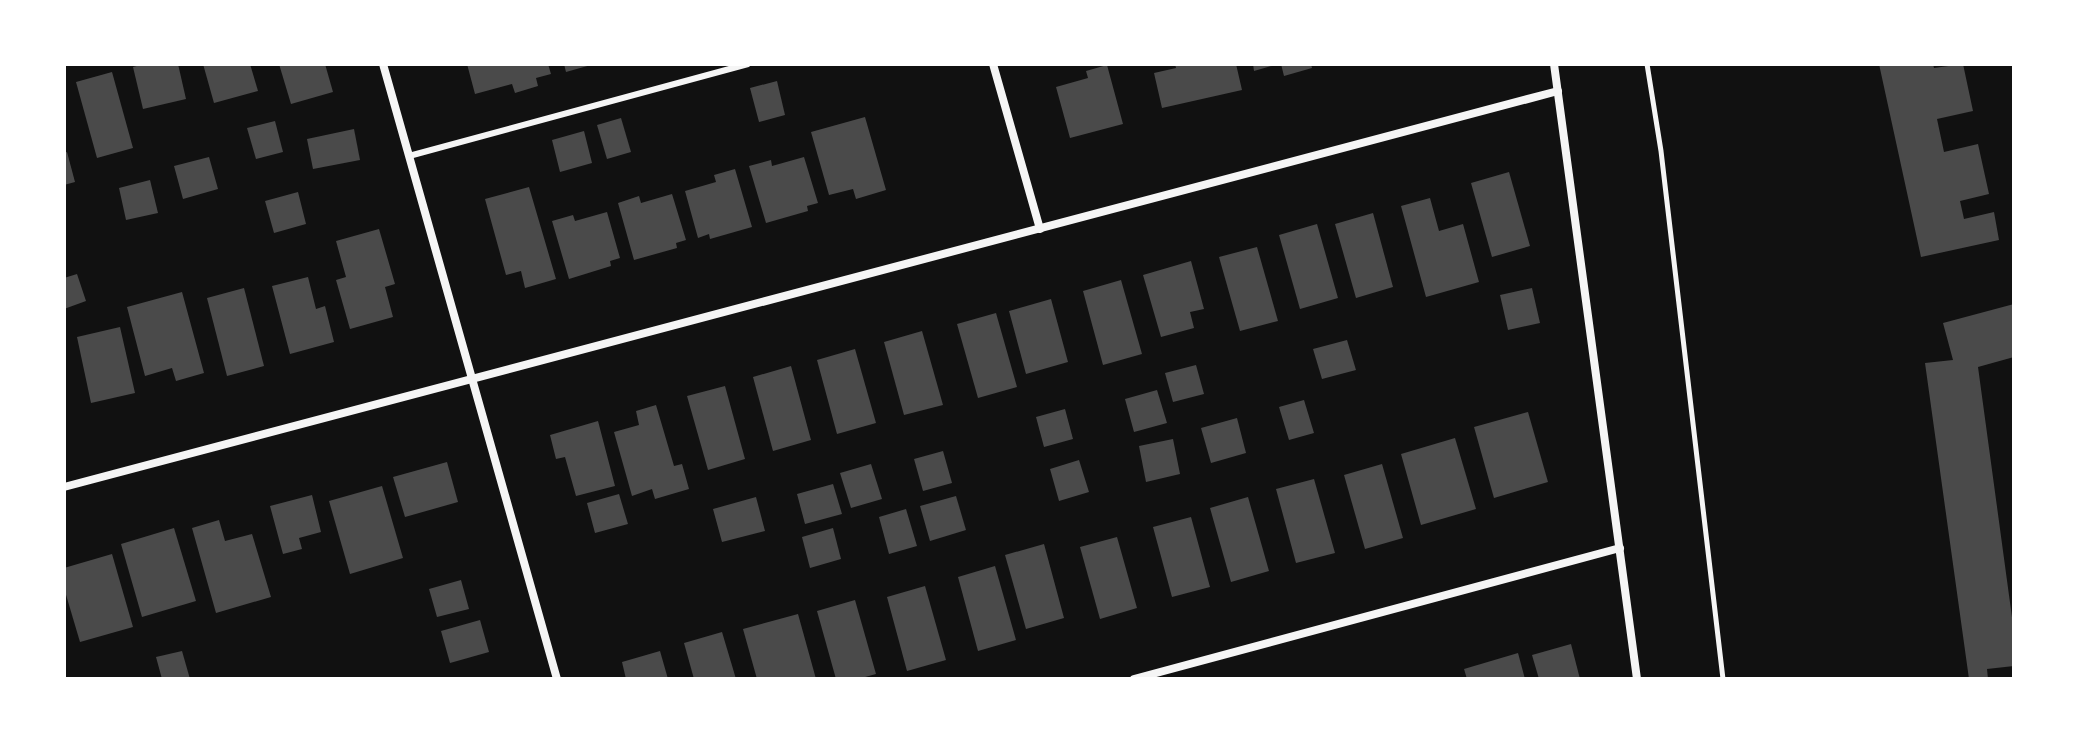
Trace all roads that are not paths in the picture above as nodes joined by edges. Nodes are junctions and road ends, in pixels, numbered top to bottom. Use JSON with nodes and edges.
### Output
{"nodes":[{"id":1,"x":383,"y":64,"type":"edge"},
{"id":2,"x":748,"y":64,"type":"edge"},
{"id":3,"x":993,"y":64,"type":"edge"},
{"id":4,"x":1554,"y":64,"type":"edge"},
{"id":5,"x":1558,"y":91,"type":"junction"},
{"id":6,"x":409,"y":156,"type":"junction"},
{"id":7,"x":1040,"y":229,"type":"junction"},
{"id":8,"x":472,"y":380,"type":"junction"},
{"id":9,"x":64,"y":487,"type":"edge"},
{"id":10,"x":1620,"y":548,"type":"junction"},
{"id":11,"x":557,"y":679,"type":"edge"},
{"id":12,"x":1134,"y":679,"type":"edge"},
{"id":13,"x":1637,"y":679,"type":"edge"}],
"edges":[{"from":1,"to":6,"type":"street"},
{"from":2,"to":6,"type":"lane"},
{"from":3,"to":7,"type":"street"},
{"from":4,"to":5,"type":"street"},
{"from":5,"to":7,"type":"street"},
{"from":5,"to":10,"type":"street"},
{"from":6,"to":8,"type":"street"},
{"from":7,"to":8,"type":"street"},
{"from":8,"to":9,"type":"street"},
{"from":8,"to":11,"type":"street"},
{"from":10,"to":12,"type":"street"},
{"from":10,"to":13,"type":"street"}]}
